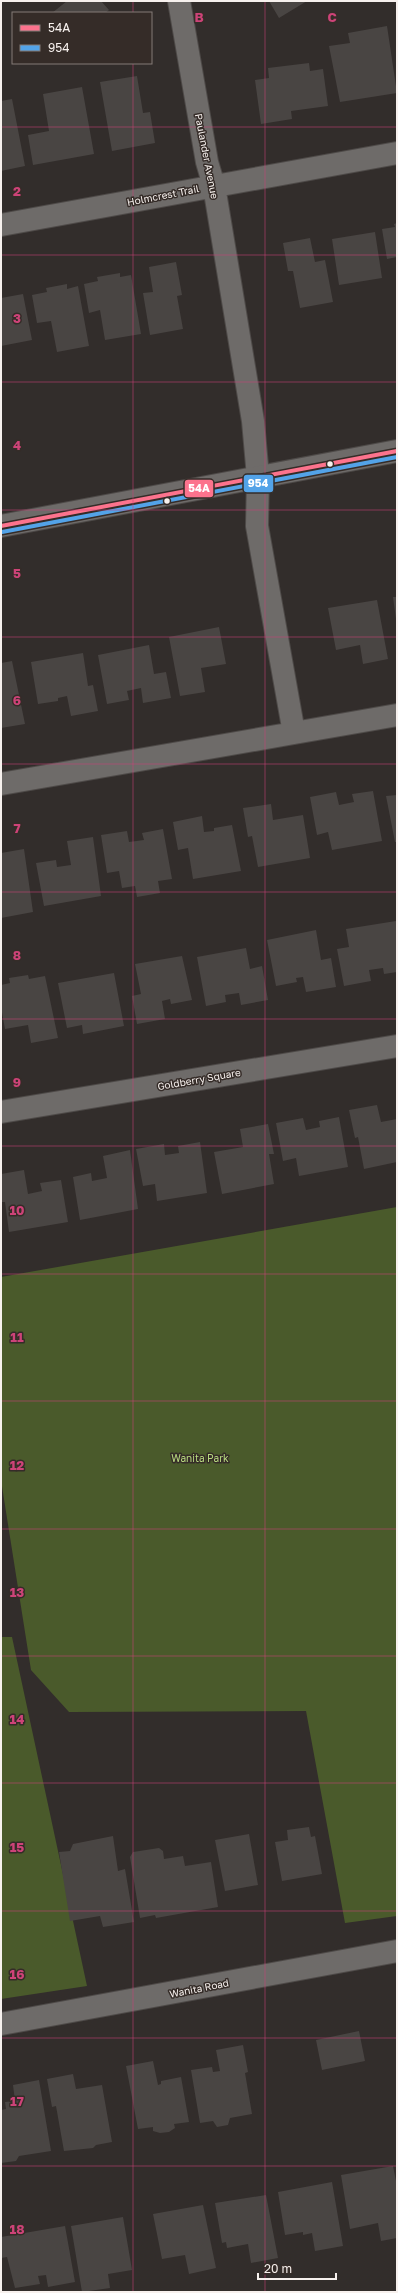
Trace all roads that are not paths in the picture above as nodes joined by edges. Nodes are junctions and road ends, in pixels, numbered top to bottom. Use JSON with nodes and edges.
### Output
{"nodes":[{"id":1,"x":179,"y":1,"type":"edge"},
{"id":2,"x":397,"y":153,"type":"edge"},
{"id":3,"x":214,"y":186,"type":"junction"},
{"id":4,"x":1,"y":225,"type":"edge"},
{"id":5,"x":397,"y":451,"type":"edge"},
{"id":6,"x":258,"y":477,"type":"junction"},
{"id":7,"x":1,"y":526,"type":"edge"},
{"id":8,"x":397,"y":715,"type":"edge"},
{"id":9,"x":294,"y":733,"type":"junction"},
{"id":10,"x":1,"y":784,"type":"edge"},
{"id":11,"x":397,"y":1046,"type":"edge"},
{"id":12,"x":1,"y":1112,"type":"edge"},
{"id":13,"x":397,"y":1951,"type":"edge"},
{"id":14,"x":1,"y":2024,"type":"edge"}],
"edges":[{"from":1,"to":3,"type":"street","name":"Paulander Avenue"},
{"from":2,"to":3,"type":"street","name":"Holmcrest Trail"},
{"from":3,"to":4,"type":"street","name":"Holmcrest Trail"},
{"from":3,"to":6,"type":"street","name":"Paulander Avenue"},
{"from":5,"to":6,"type":"street"},
{"from":6,"to":7,"type":"street"},
{"from":6,"to":9,"type":"street"},
{"from":8,"to":9,"type":"street"},
{"from":9,"to":10,"type":"street"},
{"from":11,"to":12,"type":"street","name":"Goldberry Square"},
{"from":13,"to":14,"type":"street","name":"Wanita Road"}]}
